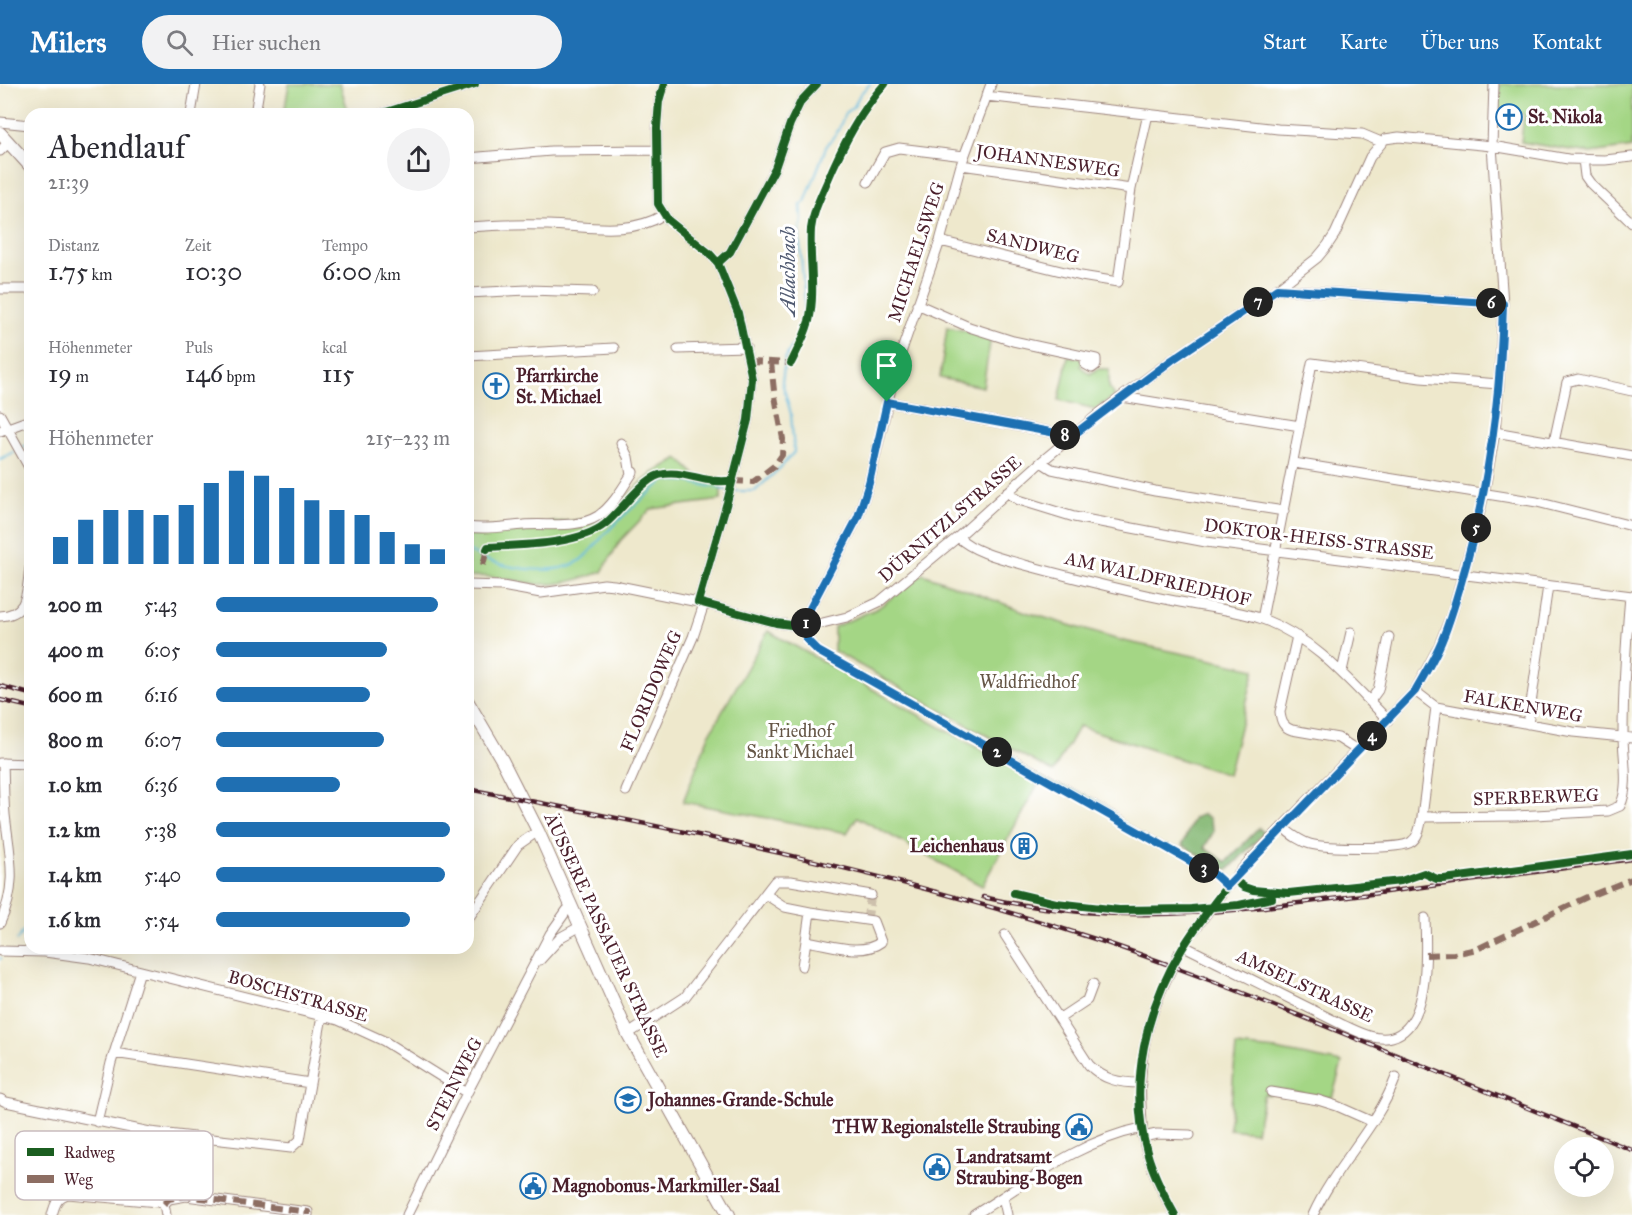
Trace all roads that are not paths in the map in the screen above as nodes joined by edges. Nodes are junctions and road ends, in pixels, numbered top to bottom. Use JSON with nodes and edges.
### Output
{"nodes":[{"id":1,"x":196,"y":84,"type":"edge"},
{"id":2,"x":260,"y":84,"type":"edge"},
{"id":3,"x":475,"y":84,"type":"edge"},
{"id":4,"x":664,"y":84,"type":"edge"},
{"id":5,"x":816,"y":84,"type":"edge"},
{"id":6,"x":991,"y":84,"type":"edge"},
{"id":7,"x":1494,"y":84,"type":"edge"},
{"id":8,"x":986,"y":96,"type":"junction"},
{"id":9,"x":191,"y":108,"type":"edge"},
{"id":10,"x":256,"y":108,"type":"edge"},
{"id":11,"x":401,"y":108,"type":"edge"},
{"id":12,"x":1148,"y":114,"type":"junction"},
{"id":13,"x":0,"y":122,"type":"edge"},
{"id":14,"x":24,"y":126,"type":"edge"},
{"id":15,"x":5,"y":138,"type":"edge"},
{"id":16,"x":1382,"y":142,"type":"junction"},
{"id":17,"x":1492,"y":146,"type":"junction"},
{"id":18,"x":657,"y":150,"type":"junction"},
{"id":19,"x":0,"y":152,"type":"edge"},
{"id":20,"x":24,"y":156,"type":"edge"},
{"id":21,"x":474,"y":157,"type":"edge"},
{"id":22,"x":1632,"y":157,"type":"edge"},
{"id":23,"x":1583,"y":159,"type":"junction"},
{"id":24,"x":962,"y":160,"type":"junction"},
{"id":25,"x":868,"y":182,"type":"dead end"},
{"id":26,"x":1131,"y":189,"type":"junction"},
{"id":27,"x":663,"y":215,"type":"junction"},
{"id":28,"x":1632,"y":223,"type":"edge"},
{"id":29,"x":474,"y":227,"type":"edge"},
{"id":30,"x":940,"y":241,"type":"junction"},
{"id":31,"x":718,"y":263,"type":"junction"},
{"id":32,"x":0,"y":288,"type":"edge"},
{"id":33,"x":24,"y":289,"type":"edge"},
{"id":34,"x":1277,"y":289,"type":"junction"},
{"id":35,"x":593,"y":292,"type":"dead end"},
{"id":36,"x":474,"y":293,"type":"edge"},
{"id":37,"x":917,"y":304,"type":"junction"},
{"id":38,"x":1503,"y":304,"type":"junction"},
{"id":39,"x":614,"y":348,"type":"dead end"},
{"id":40,"x":746,"y":348,"type":"junction"},
{"id":41,"x":678,"y":349,"type":"dead end"},
{"id":42,"x":474,"y":356,"type":"edge"},
{"id":43,"x":1086,"y":357,"type":"dead end"},
{"id":44,"x":1499,"y":384,"type":"junction"},
{"id":45,"x":1632,"y":391,"type":"edge"},
{"id":46,"x":1122,"y":397,"type":"junction"},
{"id":47,"x":887,"y":402,"type":"junction"},
{"id":48,"x":0,"y":415,"type":"edge"},
{"id":49,"x":24,"y":422,"type":"edge"},
{"id":50,"x":1300,"y":426,"type":"junction"},
{"id":51,"x":3,"y":429,"type":"edge"},
{"id":52,"x":1495,"y":432,"type":"junction"},
{"id":53,"x":1072,"y":436,"type":"junction"},
{"id":54,"x":1554,"y":442,"type":"junction"},
{"id":55,"x":621,"y":443,"type":"dead end"},
{"id":56,"x":1632,"y":456,"type":"edge"},
{"id":57,"x":24,"y":457,"type":"edge"},
{"id":58,"x":1041,"y":462,"type":"junction"},
{"id":59,"x":1294,"y":463,"type":"junction"},
{"id":60,"x":1007,"y":492,"type":"junction"},
{"id":61,"x":1484,"y":494,"type":"junction"},
{"id":62,"x":1284,"y":511,"type":"junction"},
{"id":63,"x":1632,"y":526,"type":"edge"},
{"id":64,"x":474,"y":527,"type":"edge"},
{"id":65,"x":958,"y":537,"type":"junction"},
{"id":66,"x":1275,"y":552,"type":"junction"},
{"id":67,"x":1464,"y":574,"type":"junction"},
{"id":68,"x":474,"y":585,"type":"edge"},
{"id":69,"x":1548,"y":586,"type":"junction"},
{"id":70,"x":1631,"y":596,"type":"edge"},
{"id":71,"x":701,"y":603,"type":"junction"},
{"id":72,"x":24,"y":604,"type":"edge"},
{"id":73,"x":5,"y":615,"type":"edge"},
{"id":74,"x":1262,"y":619,"type":"junction"},
{"id":75,"x":806,"y":627,"type":"junction"},
{"id":76,"x":1351,"y":632,"type":"dead end"},
{"id":77,"x":1298,"y":636,"type":"junction"},
{"id":78,"x":1389,"y":637,"type":"dead end"},
{"id":79,"x":1342,"y":671,"type":"junction"},
{"id":80,"x":1415,"y":691,"type":"junction"},
{"id":81,"x":1370,"y":701,"type":"junction"},
{"id":82,"x":1436,"y":707,"type":"junction"},
{"id":83,"x":474,"y":712,"type":"edge"},
{"id":84,"x":1388,"y":720,"type":"junction"},
{"id":85,"x":1528,"y":724,"type":"junction"},
{"id":86,"x":1627,"y":737,"type":"edge"},
{"id":87,"x":1357,"y":750,"type":"junction"},
{"id":88,"x":2,"y":763,"type":"edge"},
{"id":89,"x":24,"y":764,"type":"edge"},
{"id":90,"x":626,"y":791,"type":"dead end"},
{"id":91,"x":1422,"y":817,"type":"junction"},
{"id":92,"x":1282,"y":827,"type":"junction"},
{"id":93,"x":538,"y":831,"type":"junction"},
{"id":94,"x":1225,"y":889,"type":"junction"},
{"id":95,"x":765,"y":894,"type":"junction"},
{"id":96,"x":871,"y":895,"type":"dead end"},
{"id":97,"x":573,"y":908,"type":"junction"},
{"id":98,"x":474,"y":910,"type":"edge"},
{"id":99,"x":810,"y":912,"type":"junction"},
{"id":100,"x":1425,"y":918,"type":"dead end"},
{"id":101,"x":0,"y":923,"type":"edge"},
{"id":102,"x":581,"y":926,"type":"junction"},
{"id":103,"x":1005,"y":935,"type":"dead end"},
{"id":104,"x":806,"y":941,"type":"junction"},
{"id":105,"x":1182,"y":948,"type":"junction"},
{"id":106,"x":0,"y":951,"type":"edge"},
{"id":107,"x":24,"y":951,"type":"edge"},
{"id":108,"x":63,"y":954,"type":"edge"},
{"id":109,"x":802,"y":966,"type":"dead end"},
{"id":110,"x":532,"y":969,"type":"junction"},
{"id":111,"x":140,"y":971,"type":"junction"},
{"id":112,"x":1093,"y":984,"type":"dead end"},
{"id":113,"x":322,"y":1016,"type":"junction"},
{"id":114,"x":1060,"y":1018,"type":"junction"},
{"id":115,"x":628,"y":1034,"type":"junction"},
{"id":116,"x":114,"y":1053,"type":"junction"},
{"id":117,"x":1396,"y":1077,"type":"dead end"},
{"id":118,"x":310,"y":1083,"type":"junction"},
{"id":119,"x":1140,"y":1083,"type":"junction"},
{"id":120,"x":1271,"y":1092,"type":"dead end"},
{"id":121,"x":467,"y":1093,"type":"junction"},
{"id":122,"x":0,"y":1099,"type":"edge"},
{"id":123,"x":97,"y":1122,"type":"junction"},
{"id":124,"x":1373,"y":1122,"type":"junction"},
{"id":125,"x":145,"y":1131,"type":"edge"},
{"id":126,"x":1142,"y":1133,"type":"junction"},
{"id":127,"x":1190,"y":1135,"type":"dead end"},
{"id":128,"x":213,"y":1139,"type":"edge"},
{"id":129,"x":1003,"y":1197,"type":"junction"},
{"id":130,"x":58,"y":1200,"type":"edge"},
{"id":131,"x":146,"y":1200,"type":"edge"},
{"id":132,"x":168,"y":1200,"type":"edge"},
{"id":133,"x":211,"y":1200,"type":"edge"},
{"id":134,"x":164,"y":1204,"type":"junction"},
{"id":135,"x":291,"y":1213,"type":"edge"},
{"id":136,"x":52,"y":1215,"type":"edge"},
{"id":137,"x":166,"y":1215,"type":"edge"},
{"id":138,"x":308,"y":1215,"type":"edge"},
{"id":139,"x":407,"y":1215,"type":"edge"},
{"id":140,"x":729,"y":1215,"type":"edge"},
{"id":141,"x":974,"y":1215,"type":"edge"},
{"id":142,"x":1007,"y":1215,"type":"edge"},
{"id":143,"x":1174,"y":1215,"type":"edge"},
{"id":144,"x":1313,"y":1215,"type":"edge"}],
"edges":[{"from":1,"to":9,"type":"street"},
{"from":2,"to":10,"type":"street"},
{"from":3,"to":11,"type":"street"},
{"from":4,"to":18,"type":"street"},
{"from":5,"to":31,"type":"street"},
{"from":6,"to":8,"type":"street","name":"MICHAELSWEG"},
{"from":7,"to":17,"type":"street"},
{"from":8,"to":12,"type":"street"},
{"from":8,"to":24,"type":"street","name":"MICHAELSWEG"},
{"from":12,"to":16,"type":"street"},
{"from":12,"to":26,"type":"street"},
{"from":13,"to":14,"type":"street"},
{"from":15,"to":19,"type":"street"},
{"from":15,"to":20,"type":"main road"},
{"from":16,"to":17,"type":"street"},
{"from":16,"to":34,"type":"street","name":"DÜRNITZLSTRASSE"},
{"from":17,"to":23,"type":"street"},
{"from":17,"to":38,"type":"street"},
{"from":18,"to":21,"type":"street"},
{"from":18,"to":27,"type":"street"},
{"from":22,"to":23,"type":"street"},
{"from":23,"to":28,"type":"street"},
{"from":24,"to":25,"type":"street"},
{"from":24,"to":26,"type":"street","name":"JOHANNESWEG"},
{"from":24,"to":30,"type":"street","name":"MICHAELSWEG"},
{"from":26,"to":30,"type":"street","name":"SANDWEG"},
{"from":27,"to":29,"type":"street"},
{"from":27,"to":31,"type":"street"},
{"from":30,"to":37,"type":"street","name":"MICHAELSWEG"},
{"from":31,"to":40,"type":"street","name":"FLORIDOWEG"},
{"from":32,"to":33,"type":"street"},
{"from":34,"to":38,"type":"street"},
{"from":34,"to":46,"type":"street","name":"DÜRNITZLSTRASSE"},
{"from":35,"to":36,"type":"street"},
{"from":37,"to":43,"type":"street"},
{"from":37,"to":47,"type":"street","name":"MICHAELSWEG"},
{"from":38,"to":44,"type":"street"},
{"from":39,"to":42,"type":"street"},
{"from":40,"to":41,"type":"street"},
{"from":40,"to":71,"type":"street","name":"FLORIDOWEG"},
{"from":44,"to":50,"type":"street"},
{"from":44,"to":52,"type":"street"},
{"from":45,"to":54,"type":"street"},
{"from":46,"to":50,"type":"street"},
{"from":46,"to":53,"type":"street","name":"DÜRNITZLSTRASSE"},
{"from":47,"to":53,"type":"street"},
{"from":47,"to":75,"type":"street","name":"MICHAELSWEG"},
{"from":48,"to":51,"type":"street"},
{"from":49,"to":51,"type":"street"},
{"from":50,"to":59,"type":"street"},
{"from":51,"to":57,"type":"street"},
{"from":52,"to":54,"type":"street"},
{"from":52,"to":61,"type":"street"},
{"from":53,"to":58,"type":"street","name":"DÜRNITZLSTRASSE"},
{"from":54,"to":56,"type":"street"},
{"from":55,"to":64,"type":"street"},
{"from":58,"to":60,"type":"street","name":"DÜRNITZLSTRASSE"},
{"from":58,"to":62,"type":"street"},
{"from":59,"to":61,"type":"street"},
{"from":59,"to":62,"type":"street"},
{"from":60,"to":65,"type":"street","name":"DÜRNITZLSTRASSE"},
{"from":60,"to":66,"type":"street","name":"DOKTOR-HEISS-STRASSE"},
{"from":61,"to":63,"type":"street"},
{"from":61,"to":67,"type":"street"},
{"from":62,"to":66,"type":"street"},
{"from":65,"to":74,"type":"street","name":"AM WALDFRIEDHOF"},
{"from":65,"to":75,"type":"street","name":"DÜRNITZLSTRASSE"},
{"from":66,"to":67,"type":"street","name":"DOKTOR-HEISS-STRASSE"},
{"from":66,"to":74,"type":"street"},
{"from":67,"to":69,"type":"street","name":"DOKTOR-HEISS-STRASSE"},
{"from":67,"to":80,"type":"street"},
{"from":68,"to":71,"type":"street","name":"DÜRNITZLSTRASSE"},
{"from":69,"to":70,"type":"street","name":"DOKTOR-HEISS-STRASSE"},
{"from":69,"to":85,"type":"street"},
{"from":70,"to":86,"type":"street","name":"SPERBERWEG"},
{"from":71,"to":75,"type":"street","name":"DÜRNITZLSTRASSE"},
{"from":71,"to":90,"type":"street","name":"FLORIDOWEG"},
{"from":72,"to":73,"type":"street"},
{"from":74,"to":77,"type":"street","name":"AM WALDFRIEDHOF"},
{"from":75,"to":94,"type":"street"},
{"from":76,"to":79,"type":"street"},
{"from":77,"to":79,"type":"street","name":"AM WALDFRIEDHOF"},
{"from":77,"to":87,"type":"street"},
{"from":78,"to":81,"type":"street"},
{"from":79,"to":81,"type":"street","name":"AM WALDFRIEDHOF"},
{"from":80,"to":82,"type":"street","name":"FALKENWEG"},
{"from":80,"to":84,"type":"street"},
{"from":81,"to":84,"type":"street","name":"AM WALDFRIEDHOF"},
{"from":82,"to":85,"type":"street","name":"FALKENWEG"},
{"from":82,"to":91,"type":"street"},
{"from":83,"to":93,"type":"main road","name":"ÄUSSERE PASSAUER STRASSE"},
{"from":84,"to":87,"type":"street"},
{"from":85,"to":86,"type":"street","name":"FALKENWEG"},
{"from":86,"to":91,"type":"street","name":"SPERBERWEG"},
{"from":87,"to":92,"type":"street"},
{"from":88,"to":89,"type":"street"},
{"from":88,"to":101,"type":"street"},
{"from":91,"to":92,"type":"street"},
{"from":92,"to":94,"type":"street"},
{"from":93,"to":97,"type":"main road","name":"ÄUSSERE PASSAUER STRASSE"},
{"from":93,"to":98,"type":"street"},
{"from":94,"to":105,"type":"street","bridge":true},
{"from":95,"to":96,"type":"street"},
{"from":95,"to":99,"type":"street"},
{"from":95,"to":115,"type":"street"},
{"from":97,"to":102,"type":"main road","name":"ÄUSSERE PASSAUER STRASSE"},
{"from":97,"to":110,"type":"street","name":"STEINWEG"},
{"from":99,"to":104,"type":"street"},
{"from":99,"to":104,"type":"street"},
{"from":100,"to":105,"type":"street","name":"AMSELSTRASSE"},
{"from":102,"to":110,"type":"street","name":"STEINWEG"},
{"from":102,"to":115,"type":"main road","name":"ÄUSSERE PASSAUER STRASSE"},
{"from":103,"to":114,"type":"street"},
{"from":104,"to":109,"type":"street"},
{"from":105,"to":119,"type":"street","bridge":true},
{"from":106,"to":107,"type":"street","name":"BOSCHSTRASSE"},
{"from":108,"to":111,"type":"street","name":"BOSCHSTRASSE"},
{"from":110,"to":121,"type":"street","name":"STEINWEG"},
{"from":111,"to":113,"type":"street","name":"BOSCHSTRASSE"},
{"from":111,"to":116,"type":"street"},
{"from":112,"to":114,"type":"street"},
{"from":113,"to":118,"type":"street"},
{"from":113,"to":121,"type":"street","name":"BOSCHSTRASSE"},
{"from":114,"to":119,"type":"street"},
{"from":115,"to":140,"type":"main road","name":"ÄUSSERE PASSAUER STRASSE"},
{"from":116,"to":118,"type":"street"},
{"from":116,"to":123,"type":"street"},
{"from":117,"to":124,"type":"street"},
{"from":118,"to":128,"type":"street"},
{"from":119,"to":126,"type":"street"},
{"from":120,"to":124,"type":"street"},
{"from":121,"to":139,"type":"street","name":"STEINWEG"},
{"from":122,"to":123,"type":"street"},
{"from":123,"to":125,"type":"street"},
{"from":124,"to":144,"type":"street"},
{"from":126,"to":127,"type":"street"},
{"from":126,"to":129,"type":"street"},
{"from":126,"to":143,"type":"street"},
{"from":129,"to":141,"type":"street"},
{"from":129,"to":142,"type":"street"},
{"from":130,"to":136,"type":"street"},
{"from":131,"to":134,"type":"street"},
{"from":132,"to":134,"type":"street"},
{"from":133,"to":135,"type":"street"},
{"from":134,"to":137,"type":"street"},
{"from":135,"to":138,"type":"street"}]}
